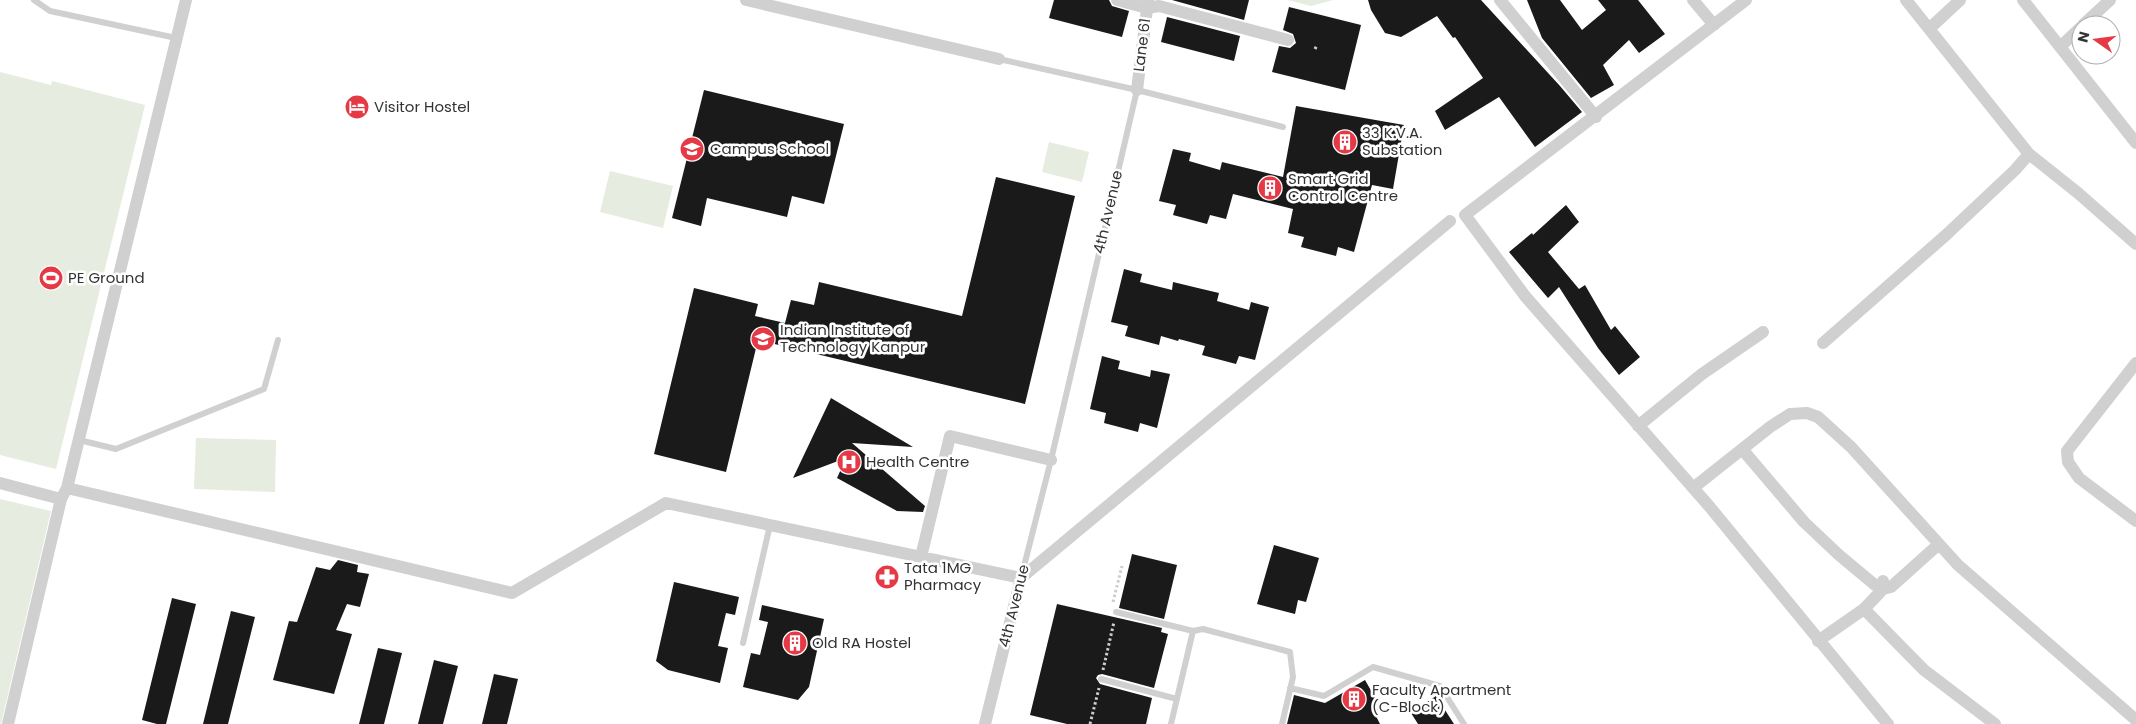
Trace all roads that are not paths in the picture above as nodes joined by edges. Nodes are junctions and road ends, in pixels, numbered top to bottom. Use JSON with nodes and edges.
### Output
{"nodes":[{"id":1,"x":34,"y":0,"type":"edge"},
{"id":2,"x":186,"y":0,"type":"edge"},
{"id":3,"x":746,"y":0,"type":"edge"},
{"id":4,"x":1117,"y":0,"type":"edge"},
{"id":5,"x":1500,"y":0,"type":"edge"},
{"id":6,"x":1693,"y":0,"type":"edge"},
{"id":7,"x":1746,"y":0,"type":"edge"},
{"id":8,"x":1906,"y":0,"type":"edge"},
{"id":9,"x":1960,"y":0,"type":"edge"},
{"id":10,"x":2023,"y":0,"type":"edge"},
{"id":11,"x":2110,"y":0,"type":"edge"},
{"id":12,"x":1148,"y":4,"type":"edge"},
{"id":13,"x":2094,"y":15,"type":"edge"},
{"id":14,"x":1714,"y":26,"type":"junction"},
{"id":15,"x":1929,"y":29,"type":"junction"},
{"id":16,"x":2071,"y":36,"type":"edge"},
{"id":17,"x":176,"y":38,"type":"junction"},
{"id":18,"x":1288,"y":40,"type":"dead end"},
{"id":19,"x":2060,"y":47,"type":"junction"},
{"id":20,"x":999,"y":58,"type":"joint"},
{"id":21,"x":1137,"y":90,"type":"junction"},
{"id":22,"x":1596,"y":117,"type":"junction"},
{"id":23,"x":1283,"y":127,"type":"dead end"},
{"id":24,"x":2136,"y":143,"type":"edge"},
{"id":25,"x":2029,"y":154,"type":"junction"},
{"id":26,"x":1450,"y":221,"type":"dead end"},
{"id":27,"x":2136,"y":244,"type":"edge"},
{"id":28,"x":1763,"y":332,"type":"dead end"},
{"id":29,"x":278,"y":340,"type":"dead end"},
{"id":30,"x":1823,"y":343,"type":"dead end"},
{"id":31,"x":2136,"y":363,"type":"edge"},
{"id":32,"x":1638,"y":426,"type":"junction"},
{"id":33,"x":79,"y":440,"type":"junction"},
{"id":34,"x":1742,"y":449,"type":"junction"},
{"id":35,"x":1051,"y":460,"type":"junction"},
{"id":36,"x":0,"y":484,"type":"edge"},
{"id":37,"x":1693,"y":488,"type":"junction"},
{"id":38,"x":64,"y":493,"type":"junction"},
{"id":39,"x":2136,"y":521,"type":"edge"},
{"id":40,"x":770,"y":525,"type":"junction"},
{"id":41,"x":1938,"y":544,"type":"junction"},
{"id":42,"x":921,"y":557,"type":"junction"},
{"id":43,"x":1021,"y":578,"type":"junction"},
{"id":44,"x":1883,"y":585,"type":"junction"},
{"id":45,"x":1864,"y":609,"type":"junction"},
{"id":46,"x":1116,"y":612,"type":"road end"},
{"id":47,"x":1193,"y":631,"type":"junction"},
{"id":48,"x":1818,"y":641,"type":"junction"},
{"id":49,"x":743,"y":643,"type":"dead end"},
{"id":50,"x":1101,"y":679,"type":"road end"},
{"id":51,"x":1290,"y":688,"type":"junction"},
{"id":52,"x":1177,"y":699,"type":"junction"},
{"id":53,"x":2136,"y":720,"type":"edge"},
{"id":54,"x":8,"y":724,"type":"edge"},
{"id":55,"x":985,"y":724,"type":"edge"},
{"id":56,"x":1171,"y":724,"type":"edge"},
{"id":57,"x":1282,"y":724,"type":"edge"},
{"id":58,"x":1464,"y":724,"type":"edge"},
{"id":59,"x":1888,"y":724,"type":"edge"},
{"id":60,"x":1995,"y":724,"type":"edge"}],
"edges":[{"from":1,"to":17,"type":"lane"},
{"from":2,"to":17,"type":"street"},
{"from":3,"to":20,"type":"street"},
{"from":4,"to":12,"type":"street"},
{"from":5,"to":22,"type":"street"},
{"from":6,"to":14,"type":"street"},
{"from":7,"to":14,"type":"street"},
{"from":8,"to":15,"type":"street"},
{"from":9,"to":15,"type":"street"},
{"from":10,"to":19,"type":"street"},
{"from":11,"to":13,"type":"street"},
{"from":12,"to":18,"type":"street"},
{"from":12,"to":21,"type":"street","name":"Lane 61"},
{"from":14,"to":22,"type":"street"},
{"from":15,"to":25,"type":"street"},
{"from":16,"to":19,"type":"street"},
{"from":17,"to":33,"type":"street"},
{"from":19,"to":24,"type":"street"},
{"from":20,"to":21,"type":"lane"},
{"from":21,"to":23,"type":"lane"},
{"from":21,"to":35,"type":"lane","name":"4th Avenue"},
{"from":22,"to":32,"type":"street"},
{"from":25,"to":27,"type":"street"},
{"from":25,"to":30,"type":"street"},
{"from":26,"to":43,"type":"street"},
{"from":28,"to":32,"type":"street"},
{"from":29,"to":33,"type":"lane"},
{"from":31,"to":39,"type":"street"},
{"from":32,"to":37,"type":"street"},
{"from":33,"to":38,"type":"street"},
{"from":34,"to":37,"type":"street"},
{"from":34,"to":41,"type":"street"},
{"from":34,"to":44,"type":"street"},
{"from":35,"to":42,"type":"street"},
{"from":35,"to":43,"type":"lane","name":"4th Avenue"},
{"from":36,"to":38,"type":"street"},
{"from":37,"to":48,"type":"street"},
{"from":38,"to":40,"type":"street"},
{"from":38,"to":54,"type":"street"},
{"from":40,"to":42,"type":"street"},
{"from":40,"to":49,"type":"lane"},
{"from":41,"to":44,"type":"street"},
{"from":41,"to":53,"type":"street"},
{"from":42,"to":43,"type":"street"},
{"from":43,"to":55,"type":"street","name":"4th Avenue"},
{"from":44,"to":45,"type":"street"},
{"from":45,"to":48,"type":"street"},
{"from":45,"to":60,"type":"street"},
{"from":46,"to":47,"type":"lane"},
{"from":47,"to":51,"type":"lane"},
{"from":47,"to":52,"type":"lane"},
{"from":48,"to":59,"type":"street"},
{"from":50,"to":52,"type":"lane"},
{"from":51,"to":57,"type":"lane"},
{"from":51,"to":58,"type":"lane"},
{"from":52,"to":56,"type":"lane"}]}
